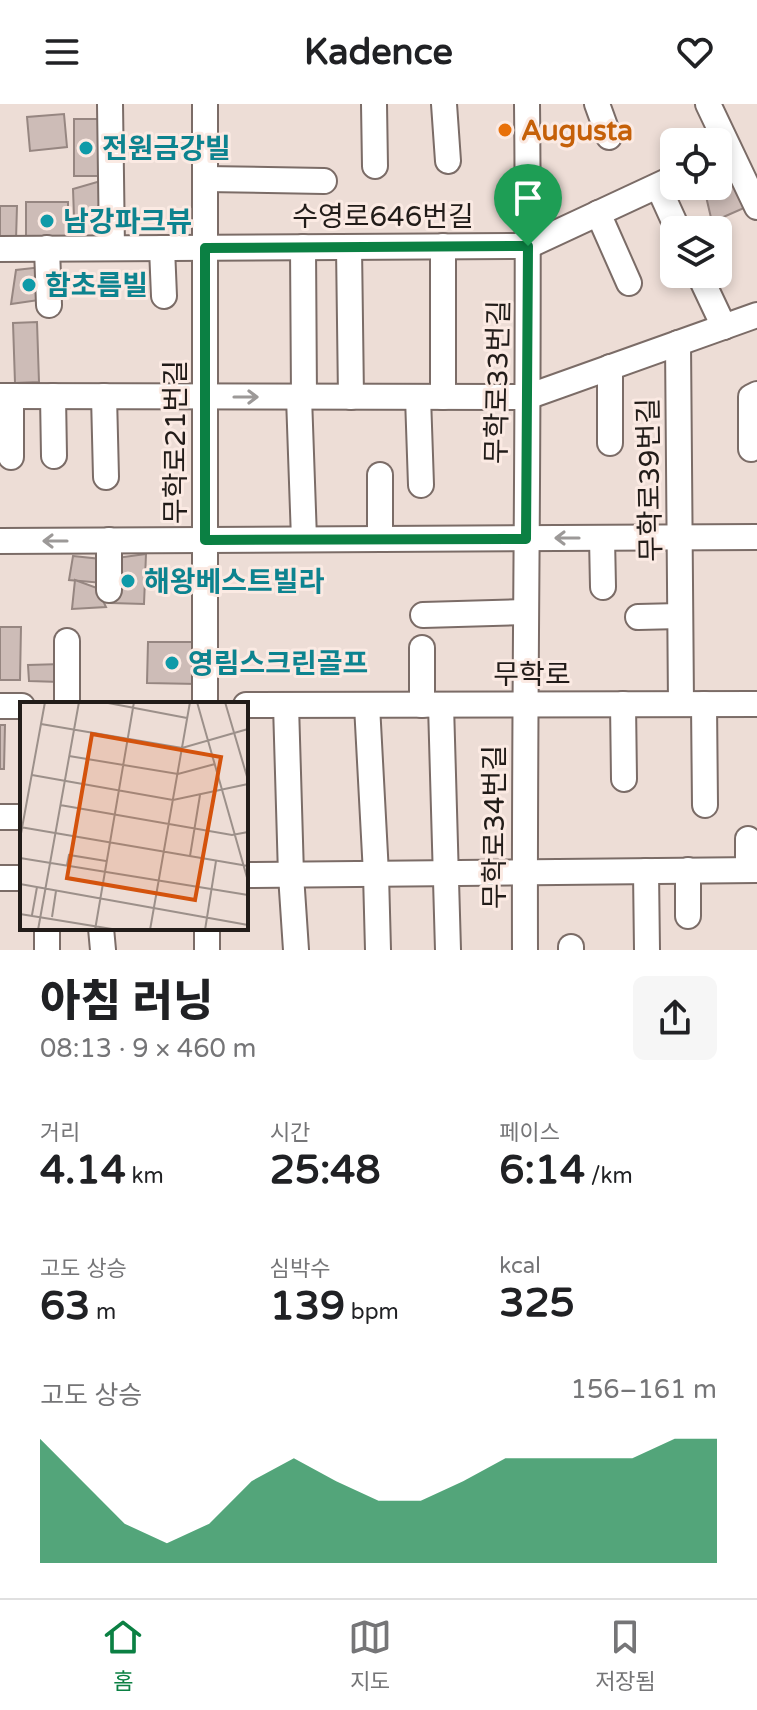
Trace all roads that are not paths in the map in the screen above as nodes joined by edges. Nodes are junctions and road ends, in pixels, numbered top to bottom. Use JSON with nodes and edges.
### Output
{"nodes":[{"id":1,"x":110,"y":104,"type":"edge"},
{"id":2,"x":205,"y":104,"type":"edge"},
{"id":3,"x":374,"y":104,"type":"edge"},
{"id":4,"x":444,"y":104,"type":"edge"},
{"id":5,"x":527,"y":104,"type":"edge"},
{"id":6,"x":597,"y":104,"type":"edge"},
{"id":7,"x":708,"y":104,"type":"edge"},
{"id":8,"x":716,"y":128,"type":"edge"},
{"id":9,"x":609,"y":137,"type":"dead end"},
{"id":10,"x":448,"y":161,"type":"dead end"},
{"id":11,"x":375,"y":166,"type":"dead end"},
{"id":12,"x":732,"y":168,"type":"edge"},
{"id":13,"x":205,"y":179,"type":"junction"},
{"id":14,"x":324,"y":181,"type":"dead end"},
{"id":15,"x":660,"y":185,"type":"edge"},
{"id":16,"x":757,"y":207,"type":"edge"},
{"id":17,"x":598,"y":213,"type":"junction"},
{"id":18,"x":443,"y":246,"type":"junction"},
{"id":19,"x":528,"y":246,"type":"junction"},
{"id":20,"x":303,"y":247,"type":"junction"},
{"id":21,"x":349,"y":247,"type":"junction"},
{"id":22,"x":47,"y":248,"type":"junction"},
{"id":23,"x":112,"y":248,"type":"junction"},
{"id":24,"x":162,"y":248,"type":"junction"},
{"id":25,"x":205,"y":248,"type":"junction"},
{"id":26,"x":0,"y":249,"type":"edge"},
{"id":27,"x":629,"y":283,"type":"dead end"},
{"id":28,"x":706,"y":288,"type":"edge"},
{"id":29,"x":164,"y":296,"type":"dead end"},
{"id":30,"x":49,"y":305,"type":"dead end"},
{"id":31,"x":757,"y":315,"type":"edge"},
{"id":32,"x":724,"y":327,"type":"junction"},
{"id":33,"x":678,"y":343,"type":"junction"},
{"id":34,"x":610,"y":367,"type":"junction"},
{"id":35,"x":757,"y":394,"type":"edge"},
{"id":36,"x":5,"y":396,"type":"edge"},
{"id":37,"x":53,"y":396,"type":"junction"},
{"id":38,"x":104,"y":396,"type":"junction"},
{"id":39,"x":205,"y":397,"type":"junction"},
{"id":40,"x":302,"y":397,"type":"junction"},
{"id":41,"x":351,"y":397,"type":"junction"},
{"id":42,"x":418,"y":397,"type":"junction"},
{"id":43,"x":443,"y":397,"type":"junction"},
{"id":44,"x":527,"y":397,"type":"junction"},
{"id":45,"x":610,"y":443,"type":"dead end"},
{"id":46,"x":751,"y":449,"type":"dead end"},
{"id":47,"x":54,"y":456,"type":"dead end"},
{"id":48,"x":11,"y":457,"type":"dead end"},
{"id":49,"x":380,"y":475,"type":"dead end"},
{"id":50,"x":106,"y":477,"type":"dead end"},
{"id":51,"x":421,"y":485,"type":"dead end"},
{"id":52,"x":757,"y":537,"type":"edge"},
{"id":53,"x":602,"y":538,"type":"junction"},
{"id":54,"x":680,"y":538,"type":"junction"},
{"id":55,"x":304,"y":539,"type":"junction"},
{"id":56,"x":380,"y":539,"type":"junction"},
{"id":57,"x":526,"y":539,"type":"junction"},
{"id":58,"x":109,"y":540,"type":"junction"},
{"id":59,"x":205,"y":540,"type":"junction"},
{"id":60,"x":0,"y":541,"type":"edge"},
{"id":61,"x":603,"y":587,"type":"dead end"},
{"id":62,"x":109,"y":590,"type":"dead end"},
{"id":63,"x":525,"y":612,"type":"junction"},
{"id":64,"x":423,"y":615,"type":"dead end"},
{"id":65,"x":680,"y":616,"type":"junction"},
{"id":66,"x":638,"y":617,"type":"dead end"},
{"id":67,"x":67,"y":641,"type":"dead end"},
{"id":68,"x":422,"y":648,"type":"dead end"},
{"id":69,"x":67,"y":702,"type":"edge"},
{"id":70,"x":205,"y":702,"type":"edge"},
{"id":71,"x":623,"y":704,"type":"junction"},
{"id":72,"x":693,"y":704,"type":"junction"},
{"id":73,"x":757,"y":704,"type":"edge"},
{"id":74,"x":248,"y":705,"type":"edge"},
{"id":75,"x":286,"y":705,"type":"junction"},
{"id":76,"x":367,"y":705,"type":"junction"},
{"id":77,"x":432,"y":705,"type":"junction"},
{"id":78,"x":524,"y":705,"type":"junction"},
{"id":79,"x":624,"y":779,"type":"dead end"},
{"id":80,"x":705,"y":805,"type":"dead end"},
{"id":81,"x":748,"y":839,"type":"dead end"},
{"id":82,"x":688,"y":870,"type":"junction"},
{"id":83,"x":753,"y":870,"type":"edge"},
{"id":84,"x":646,"y":871,"type":"junction"},
{"id":85,"x":525,"y":872,"type":"junction"},
{"id":86,"x":446,"y":873,"type":"junction"},
{"id":87,"x":376,"y":874,"type":"junction"},
{"id":88,"x":248,"y":875,"type":"edge"},
{"id":89,"x":291,"y":875,"type":"junction"},
{"id":90,"x":688,"y":916,"type":"dead end"},
{"id":91,"x":101,"y":930,"type":"edge"},
{"id":92,"x":103,"y":950,"type":"edge"},
{"id":93,"x":296,"y":950,"type":"edge"},
{"id":94,"x":378,"y":950,"type":"edge"},
{"id":95,"x":448,"y":950,"type":"edge"},
{"id":96,"x":525,"y":950,"type":"edge"},
{"id":97,"x":647,"y":950,"type":"edge"}],
"edges":[{"from":1,"to":23,"type":"street"},
{"from":2,"to":13,"type":"street","name":"무학로21번길"},
{"from":3,"to":11,"type":"street"},
{"from":4,"to":10,"type":"street"},
{"from":5,"to":19,"type":"street","name":"무학로33번길"},
{"from":6,"to":9,"type":"street"},
{"from":7,"to":8,"type":"street"},
{"from":12,"to":16,"type":"street"},
{"from":13,"to":14,"type":"street"},
{"from":13,"to":25,"type":"street","name":"무학로21번길"},
{"from":15,"to":17,"type":"street","name":"수영로646번길"},
{"from":17,"to":19,"type":"street","name":"수영로646번길"},
{"from":17,"to":27,"type":"street"},
{"from":18,"to":19,"type":"street","name":"수영로646번길"},
{"from":18,"to":21,"type":"street","name":"수영로646번길"},
{"from":18,"to":43,"type":"street"},
{"from":19,"to":44,"type":"street","name":"무학로33번길"},
{"from":20,"to":21,"type":"street","name":"수영로646번길"},
{"from":20,"to":25,"type":"street","name":"수영로646번길"},
{"from":20,"to":40,"type":"street"},
{"from":21,"to":41,"type":"street"},
{"from":22,"to":23,"type":"street","name":"수영로646번길"},
{"from":22,"to":26,"type":"street","name":"수영로646번길"},
{"from":22,"to":30,"type":"street"},
{"from":23,"to":24,"type":"street","name":"수영로646번길"},
{"from":24,"to":25,"type":"street","name":"수영로646번길"},
{"from":24,"to":29,"type":"street"},
{"from":25,"to":39,"type":"street","name":"무학로21번길"},
{"from":28,"to":32,"type":"street"},
{"from":31,"to":32,"type":"street"},
{"from":32,"to":33,"type":"street"},
{"from":33,"to":34,"type":"street"},
{"from":33,"to":54,"type":"street","name":"무학로39번길"},
{"from":34,"to":44,"type":"street"},
{"from":34,"to":45,"type":"street"},
{"from":35,"to":46,"type":"street"},
{"from":36,"to":37,"type":"street"},
{"from":36,"to":48,"type":"street"},
{"from":37,"to":38,"type":"street"},
{"from":37,"to":47,"type":"street"},
{"from":38,"to":39,"type":"street"},
{"from":38,"to":50,"type":"street"},
{"from":39,"to":40,"type":"street","one_way":true},
{"from":39,"to":59,"type":"street","name":"무학로21번길"},
{"from":40,"to":41,"type":"street"},
{"from":40,"to":55,"type":"street"},
{"from":41,"to":42,"type":"street"},
{"from":42,"to":43,"type":"street"},
{"from":42,"to":51,"type":"street"},
{"from":43,"to":44,"type":"street"},
{"from":44,"to":57,"type":"street","name":"무학로33번길"},
{"from":49,"to":56,"type":"street"},
{"from":52,"to":54,"type":"street"},
{"from":53,"to":54,"type":"street"},
{"from":53,"to":57,"type":"street","one_way":true},
{"from":53,"to":61,"type":"street"},
{"from":54,"to":65,"type":"street","name":"무학로39번길"},
{"from":55,"to":56,"type":"street"},
{"from":55,"to":59,"type":"street"},
{"from":56,"to":57,"type":"street"},
{"from":57,"to":63,"type":"street","name":"무학로33번길"},
{"from":58,"to":59,"type":"street"},
{"from":58,"to":60,"type":"street","one_way":true},
{"from":58,"to":62,"type":"street"},
{"from":59,"to":70,"type":"street","name":"무학로21번길"},
{"from":63,"to":64,"type":"street"},
{"from":63,"to":78,"type":"street","name":"무학로33번길"},
{"from":65,"to":66,"type":"street"},
{"from":65,"to":72,"type":"street","name":"무학로39번길"},
{"from":67,"to":69,"type":"street"},
{"from":68,"to":77,"type":"street"},
{"from":71,"to":72,"type":"street","name":"무학로"},
{"from":71,"to":78,"type":"street","name":"무학로"},
{"from":71,"to":79,"type":"street"},
{"from":72,"to":73,"type":"street","name":"무학로"},
{"from":72,"to":80,"type":"street"},
{"from":74,"to":75,"type":"street","name":"무학로"},
{"from":75,"to":76,"type":"street","name":"무학로"},
{"from":75,"to":89,"type":"street"},
{"from":76,"to":77,"type":"street","name":"무학로"},
{"from":76,"to":87,"type":"street"},
{"from":77,"to":78,"type":"street","name":"무학로"},
{"from":77,"to":86,"type":"street"},
{"from":78,"to":85,"type":"street","name":"무학로34번길"},
{"from":81,"to":83,"type":"street"},
{"from":82,"to":83,"type":"street"},
{"from":82,"to":84,"type":"street"},
{"from":82,"to":90,"type":"street"},
{"from":84,"to":85,"type":"street"},
{"from":84,"to":97,"type":"street"},
{"from":85,"to":86,"type":"street"},
{"from":85,"to":96,"type":"street","name":"무학로34번길"},
{"from":86,"to":87,"type":"street"},
{"from":86,"to":95,"type":"street"},
{"from":87,"to":89,"type":"street"},
{"from":87,"to":94,"type":"street"},
{"from":88,"to":89,"type":"street"},
{"from":89,"to":93,"type":"street"},
{"from":91,"to":92,"type":"street"}]}
